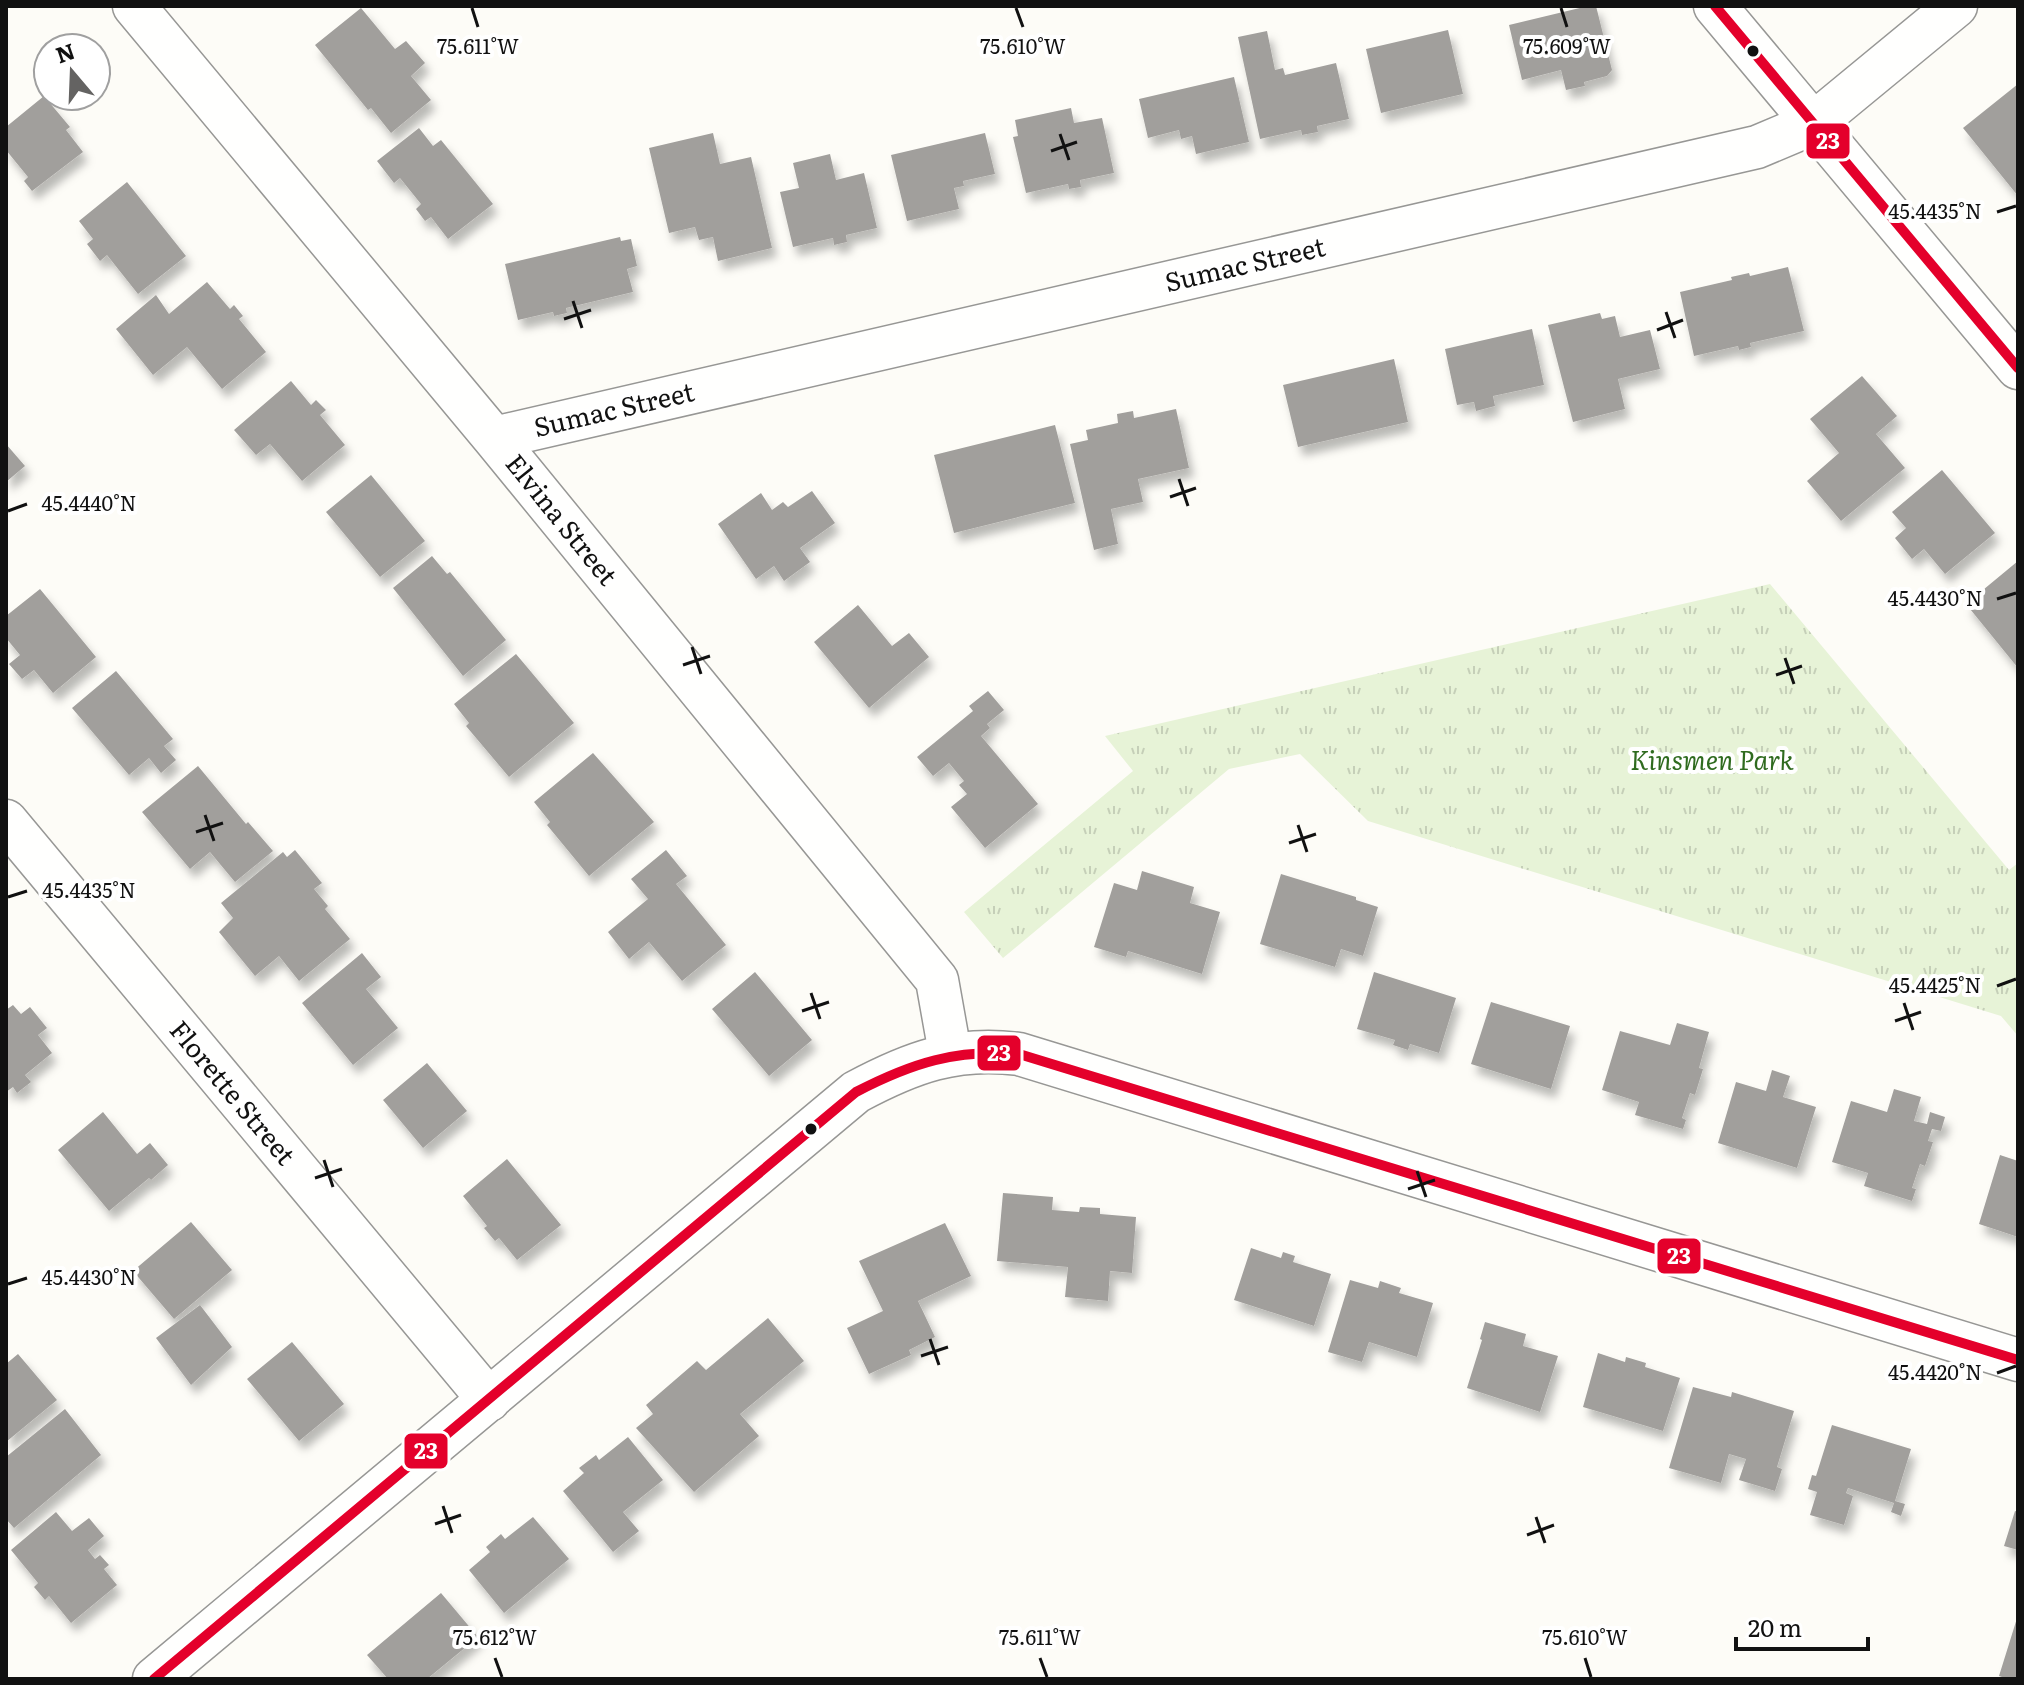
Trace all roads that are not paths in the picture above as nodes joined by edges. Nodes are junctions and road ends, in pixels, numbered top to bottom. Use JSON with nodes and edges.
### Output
{"nodes":[{"id":1,"x":134,"y":6,"type":"edge"},
{"id":2,"x":1715,"y":6,"type":"edge"},
{"id":3,"x":1956,"y":6,"type":"edge"},
{"id":4,"x":1814,"y":123,"type":"junction"},
{"id":5,"x":2018,"y":368,"type":"edge"},
{"id":6,"x":494,"y":438,"type":"junction"},
{"id":7,"x":6,"y":821,"type":"edge"},
{"id":8,"x":950,"y":1053,"type":"junction"},
{"id":9,"x":2018,"y":1360,"type":"edge"},
{"id":10,"x":489,"y":1400,"type":"junction"},
{"id":11,"x":154,"y":1679,"type":"edge"}],
"edges":[{"from":1,"to":6,"type":"street","name":"Elvina Street"},
{"from":2,"to":4,"type":"street"},
{"from":3,"to":4,"type":"street","name":"Sumac Street"},
{"from":4,"to":5,"type":"street"},
{"from":4,"to":6,"type":"street","name":"Sumac Street"},
{"from":6,"to":8,"type":"street","name":"Elvina Street"},
{"from":7,"to":10,"type":"street","name":"Florette Street"},
{"from":8,"to":9,"type":"street"},
{"from":8,"to":10,"type":"street"},
{"from":10,"to":11,"type":"street"}]}
